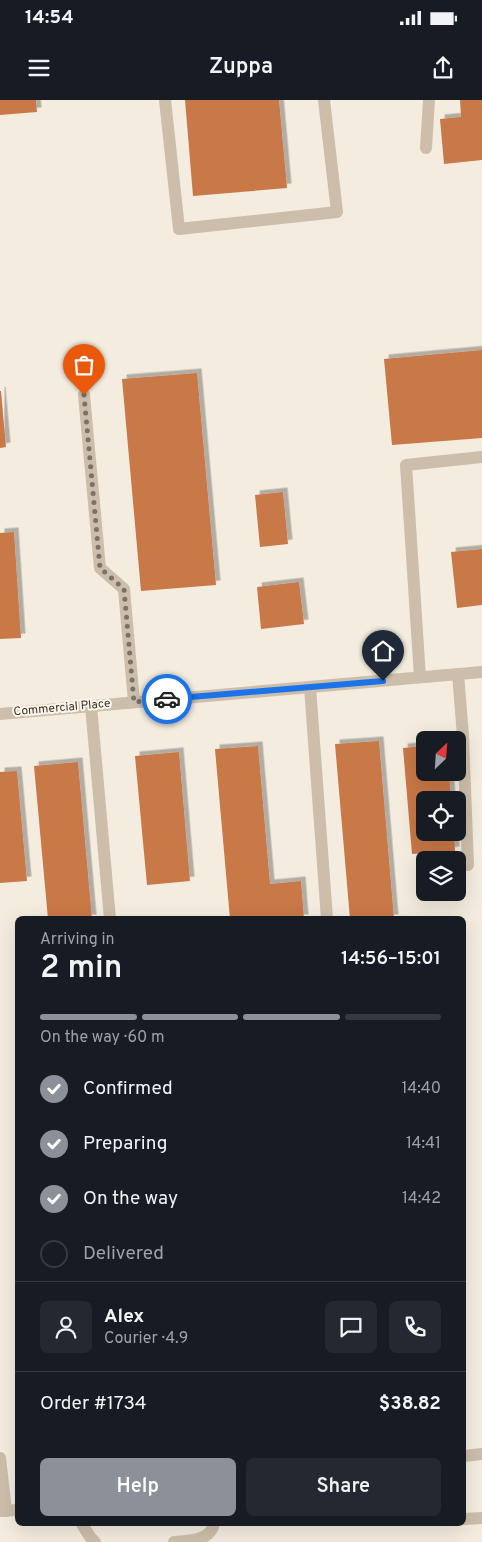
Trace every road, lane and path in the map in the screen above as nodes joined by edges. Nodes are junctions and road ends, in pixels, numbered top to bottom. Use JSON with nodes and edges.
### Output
{"nodes":[{"id":1,"x":164,"y":100,"type":"edge"},
{"id":2,"x":324,"y":100,"type":"edge"},
{"id":3,"x":429,"y":100,"type":"edge"},
{"id":4,"x":426,"y":148,"type":"dead end"},
{"id":5,"x":84,"y":395,"type":"dead end"},
{"id":6,"x":482,"y":457,"type":"edge"},
{"id":7,"x":482,"y":672,"type":"edge"},
{"id":8,"x":458,"y":674,"type":"junction"},
{"id":9,"x":420,"y":677,"type":"junction"},
{"id":10,"x":310,"y":687,"type":"junction"},
{"id":11,"x":134,"y":702,"type":"junction"},
{"id":12,"x":91,"y":706,"type":"junction"},
{"id":13,"x":0,"y":714,"type":"edge"},
{"id":14,"x":468,"y":866,"type":"dead end"},
{"id":15,"x":110,"y":916,"type":"edge"},
{"id":16,"x":327,"y":916,"type":"edge"},
{"id":17,"x":482,"y":1454,"type":"edge"},
{"id":18,"x":466,"y":1456,"type":"edge"},
{"id":19,"x":0,"y":1458,"type":"edge"},
{"id":20,"x":8,"y":1510,"type":"edge"},
{"id":21,"x":482,"y":1518,"type":"edge"},
{"id":22,"x":466,"y":1519,"type":"edge"},
{"id":23,"x":83,"y":1526,"type":"edge"},
{"id":24,"x":213,"y":1526,"type":"edge"},
{"id":25,"x":95,"y":1542,"type":"edge"},
{"id":26,"x":174,"y":1542,"type":"edge"}],
"edges":[{"from":1,"to":2,"type":"street"},
{"from":3,"to":4,"type":"street"},
{"from":5,"to":11,"type":"street"},
{"from":6,"to":9,"type":"street"},
{"from":7,"to":8,"type":"street","name":"Commercial Place"},
{"from":8,"to":9,"type":"street","name":"Commercial Place"},
{"from":8,"to":14,"type":"street"},
{"from":9,"to":10,"type":"street","name":"Commercial Place"},
{"from":10,"to":11,"type":"street","name":"Commercial Place"},
{"from":10,"to":16,"type":"street"},
{"from":11,"to":12,"type":"street","name":"Commercial Place"},
{"from":12,"to":13,"type":"street","name":"Commercial Place"},
{"from":12,"to":15,"type":"street"},
{"from":17,"to":18,"type":"street"},
{"from":19,"to":20,"type":"street"},
{"from":21,"to":22,"type":"street"},
{"from":23,"to":25,"type":"street"},
{"from":24,"to":26,"type":"street"}]}
